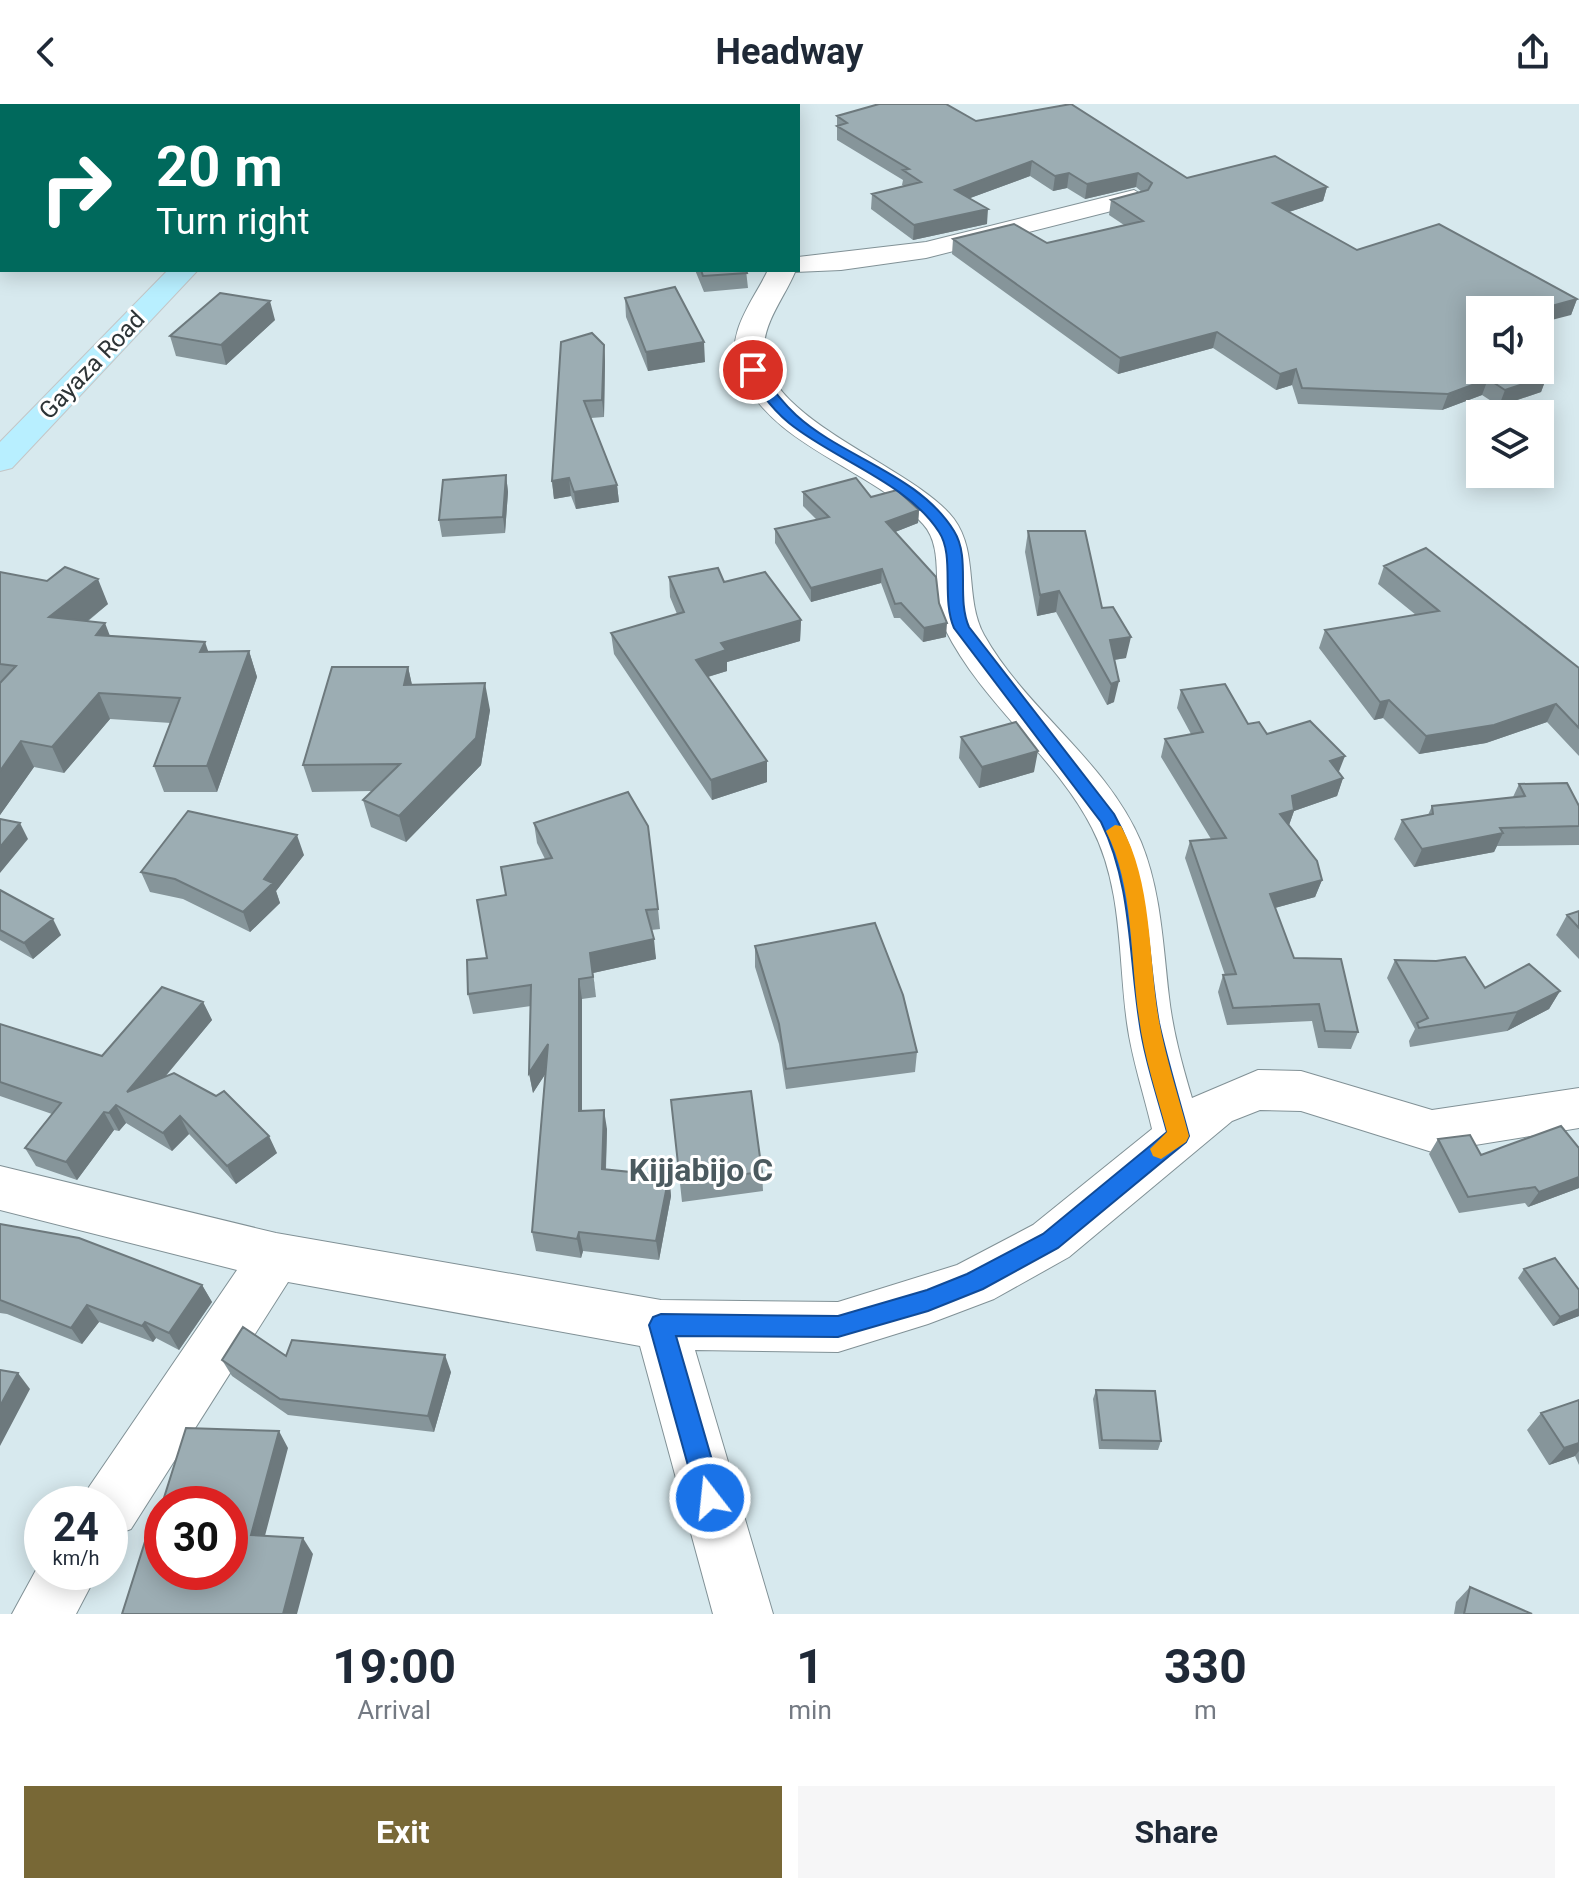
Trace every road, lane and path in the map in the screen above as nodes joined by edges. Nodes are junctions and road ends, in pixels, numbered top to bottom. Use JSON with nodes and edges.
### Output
{"nodes":[{"id":1,"x":1134,"y":198,"type":"edge"},
{"id":2,"x":800,"y":265,"type":"edge"},
{"id":3,"x":182,"y":272,"type":"edge"},
{"id":4,"x":781,"y":272,"type":"edge"},
{"id":5,"x":0,"y":461,"type":"edge"},
{"id":6,"x":1579,"y":1108,"type":"edge"},
{"id":7,"x":1178,"y":1136,"type":"junction"},
{"id":8,"x":0,"y":1188,"type":"edge"},
{"id":9,"x":276,"y":1256,"type":"junction"},
{"id":10,"x":661,"y":1325,"type":"junction"},
{"id":11,"x":124,"y":1486,"type":"edge"},
{"id":12,"x":57,"y":1590,"type":"edge"},
{"id":13,"x":42,"y":1614,"type":"edge"},
{"id":14,"x":743,"y":1614,"type":"edge"}],
"edges":[{"from":1,"to":2,"type":"street"},
{"from":3,"to":5,"type":"main road","name":"Gayaza Road"},
{"from":4,"to":7,"type":"street"},
{"from":6,"to":7,"type":"street"},
{"from":7,"to":10,"type":"street"},
{"from":8,"to":9,"type":"street"},
{"from":9,"to":10,"type":"street"},
{"from":9,"to":11,"type":"street"},
{"from":10,"to":14,"type":"street"},
{"from":12,"to":13,"type":"street"}]}
